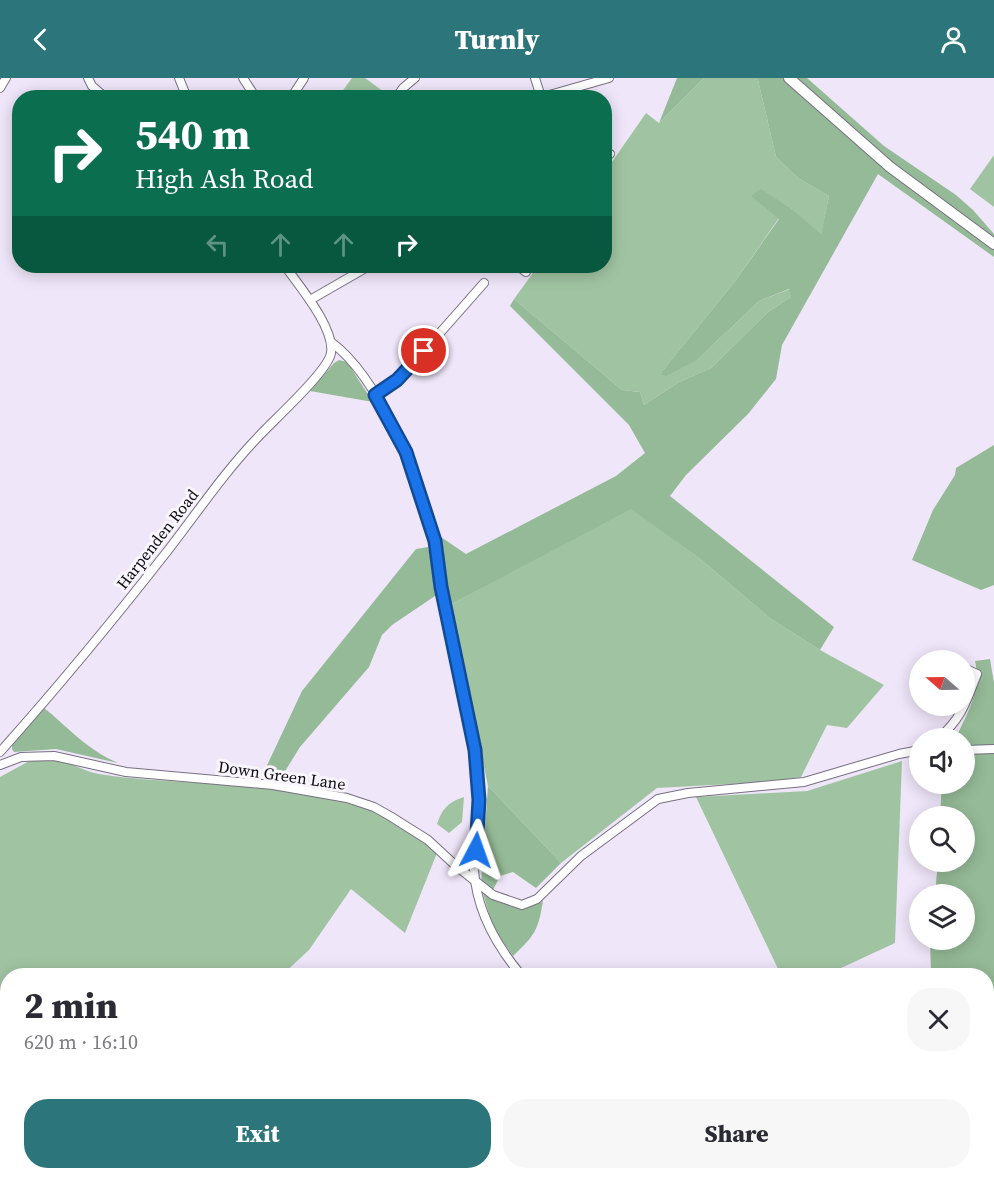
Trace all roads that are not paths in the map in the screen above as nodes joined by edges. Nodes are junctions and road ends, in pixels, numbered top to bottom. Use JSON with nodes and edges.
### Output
{"nodes":[{"id":1,"x":6,"y":78,"type":"edge"},
{"id":2,"x":88,"y":78,"type":"edge"},
{"id":3,"x":415,"y":78,"type":"edge"},
{"id":4,"x":609,"y":78,"type":"edge"},
{"id":5,"x":789,"y":78,"type":"edge"},
{"id":6,"x":0,"y":88,"type":"edge"},
{"id":7,"x":97,"y":90,"type":"edge"},
{"id":8,"x":402,"y":90,"type":"edge"},
{"id":9,"x":565,"y":90,"type":"edge"},
{"id":10,"x":994,"y":244,"type":"edge"},
{"id":11,"x":290,"y":273,"type":"edge"},
{"id":12,"x":354,"y":273,"type":"edge"},
{"id":13,"x":484,"y":283,"type":"dead end"},
{"id":14,"x":310,"y":300,"type":"junction"},
{"id":15,"x":331,"y":342,"type":"junction"},
{"id":16,"x":345,"y":355,"type":"junction"},
{"id":17,"x":329,"y":359,"type":"junction"},
{"id":18,"x":375,"y":395,"type":"junction"},
{"id":19,"x":994,"y":749,"type":"edge"},
{"id":20,"x":975,"y":750,"type":"edge"},
{"id":21,"x":0,"y":752,"type":"edge"},
{"id":22,"x":909,"y":752,"type":"edge"},
{"id":23,"x":0,"y":765,"type":"edge"},
{"id":24,"x":476,"y":882,"type":"junction"},
{"id":25,"x":516,"y":968,"type":"edge"}],
"edges":[{"from":1,"to":6,"type":"street"},
{"from":2,"to":7,"type":"street"},
{"from":3,"to":8,"type":"street"},
{"from":4,"to":9,"type":"street"},
{"from":5,"to":10,"type":"main road"},
{"from":11,"to":14,"type":"street"},
{"from":12,"to":14,"type":"street"},
{"from":13,"to":18,"type":"street"},
{"from":14,"to":15,"type":"street"},
{"from":15,"to":16,"type":"street"},
{"from":15,"to":17,"type":"street"},
{"from":16,"to":17,"type":"street"},
{"from":16,"to":18,"type":"street"},
{"from":17,"to":21,"type":"street","name":"Harpenden Road"},
{"from":18,"to":24,"type":"street"},
{"from":19,"to":20,"type":"street"},
{"from":22,"to":24,"type":"street","name":"Down Green Lane"},
{"from":23,"to":24,"type":"street","name":"Down Green Lane"},
{"from":24,"to":25,"type":"street"}]}
